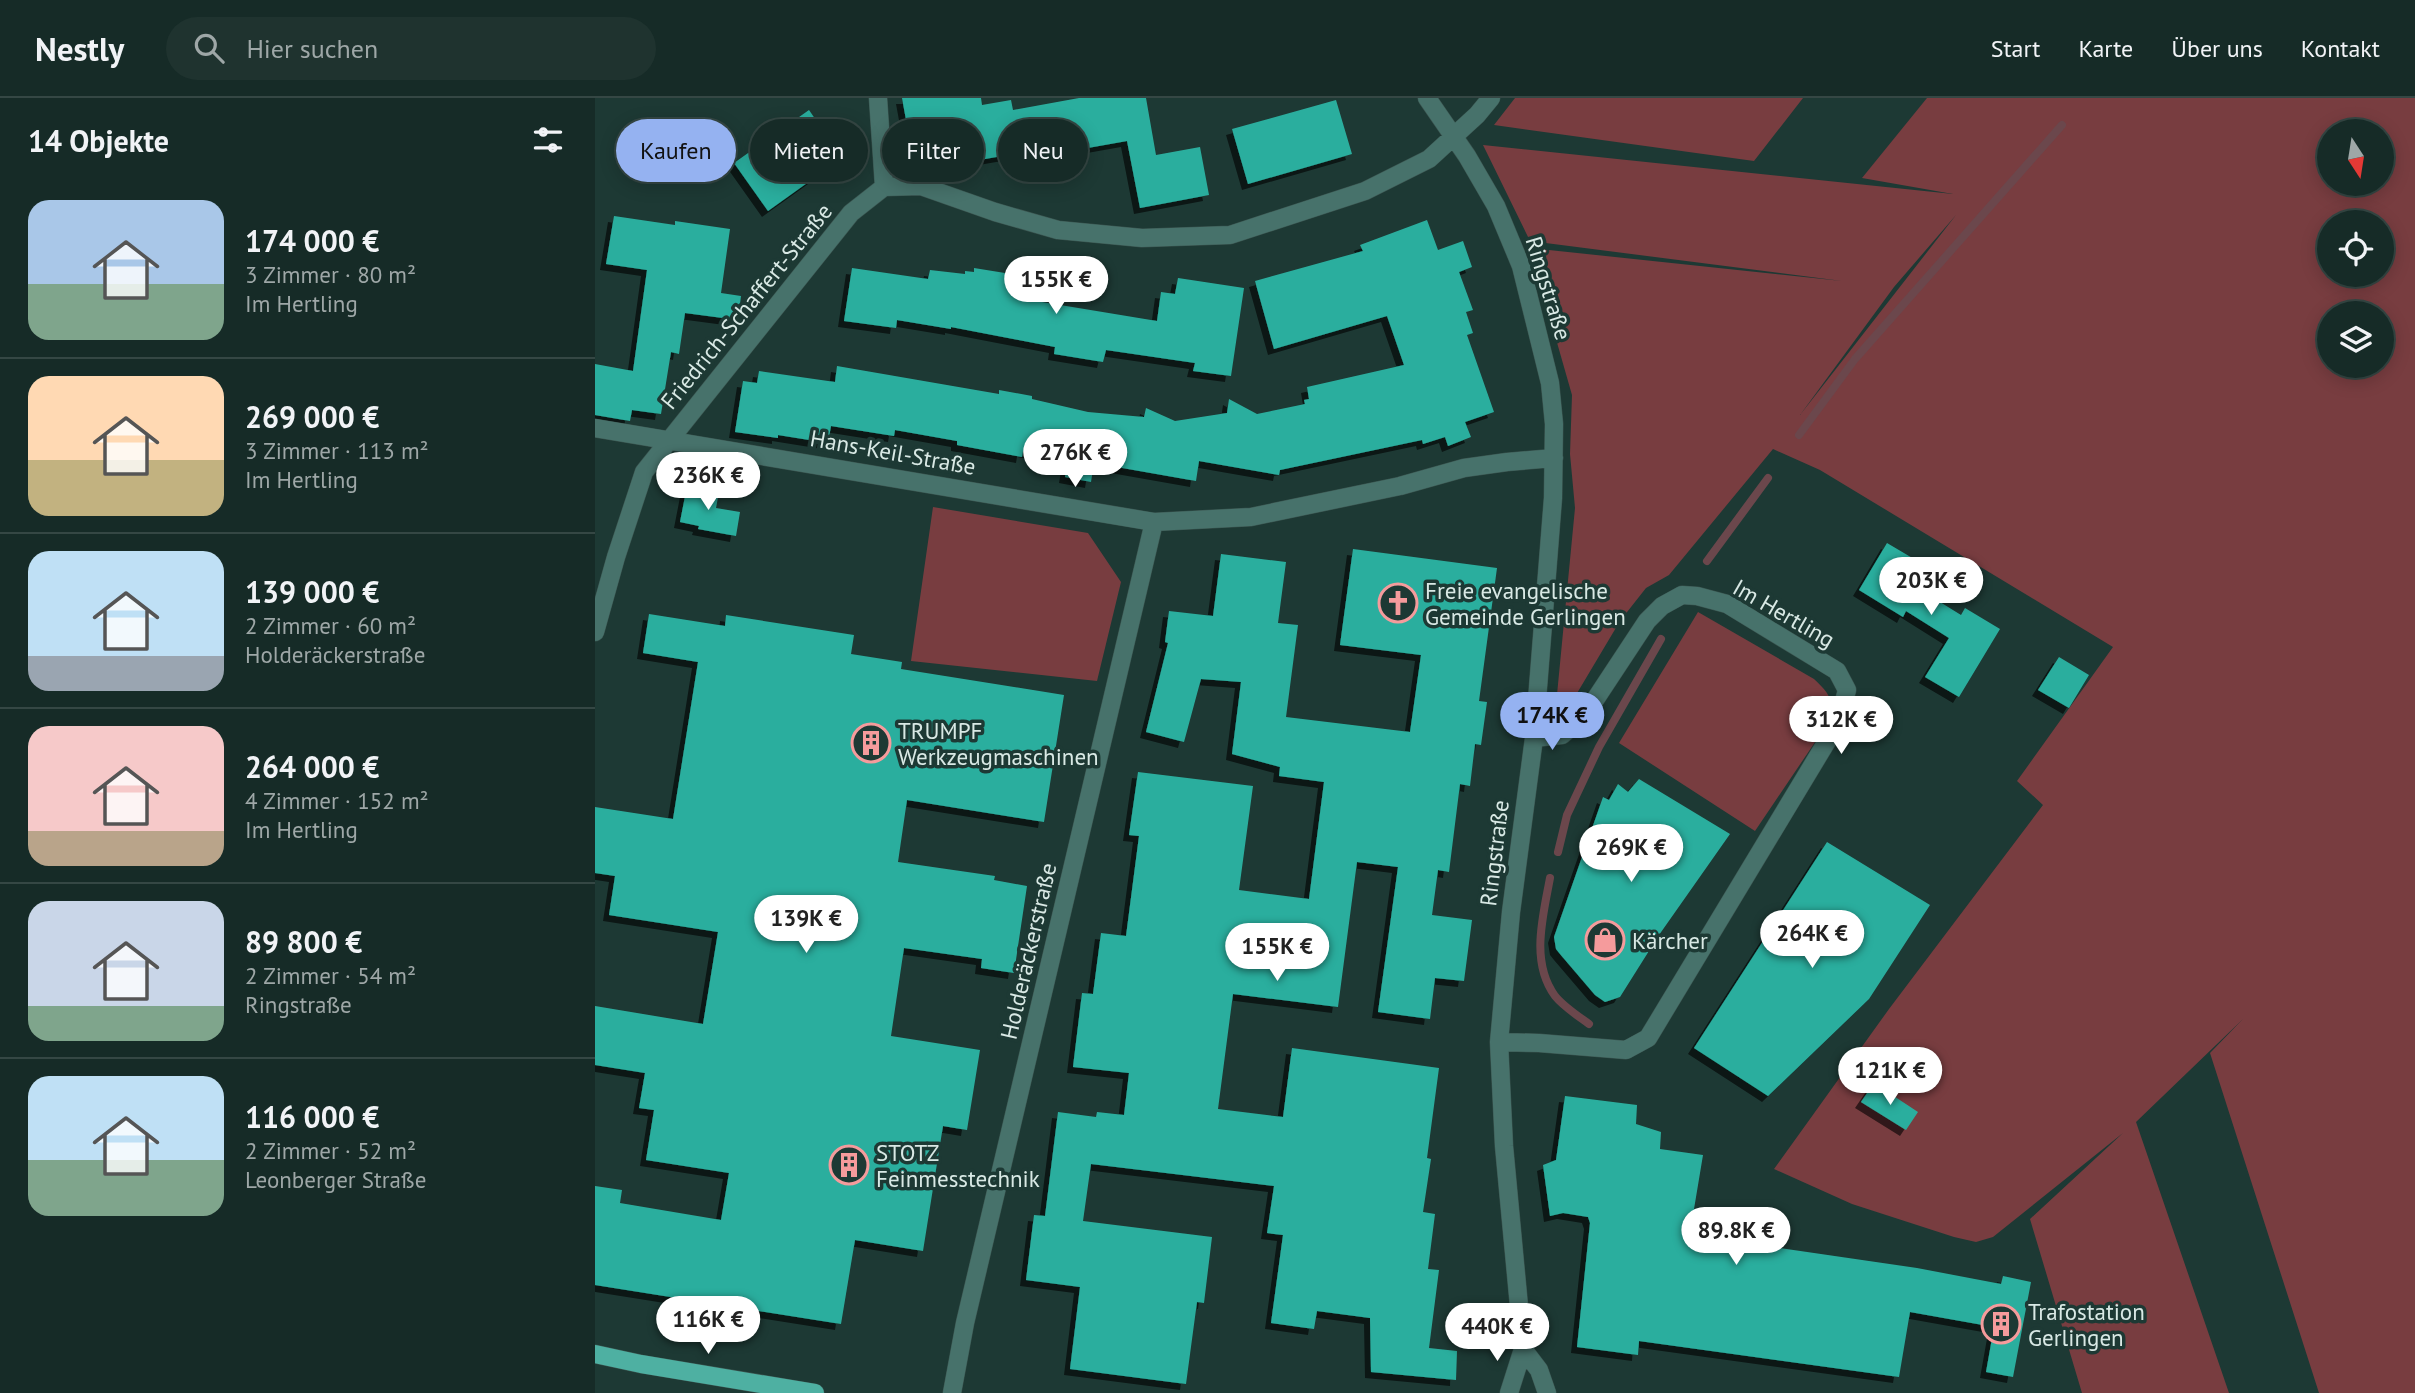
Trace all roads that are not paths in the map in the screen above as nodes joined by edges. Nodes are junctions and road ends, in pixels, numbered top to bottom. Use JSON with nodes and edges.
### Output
{"nodes":[{"id":1,"x":878,"y":98,"type":"edge"},
{"id":2,"x":1427,"y":98,"type":"edge"},
{"id":3,"x":1491,"y":98,"type":"edge"},
{"id":4,"x":1455,"y":137,"type":"junction"},
{"id":5,"x":884,"y":187,"type":"junction"},
{"id":6,"x":595,"y":428,"type":"edge"},
{"id":7,"x":671,"y":439,"type":"junction"},
{"id":8,"x":1554,"y":458,"type":"junction"},
{"id":9,"x":1154,"y":522,"type":"junction"},
{"id":10,"x":595,"y":632,"type":"edge"},
{"id":11,"x":1534,"y":737,"type":"junction"},
{"id":12,"x":1499,"y":1042,"type":"junction"},
{"id":13,"x":1523,"y":1349,"type":"junction"},
{"id":14,"x":595,"y":1354,"type":"edge"},
{"id":15,"x":815,"y":1393,"type":"edge"},
{"id":16,"x":952,"y":1393,"type":"edge"},
{"id":17,"x":1509,"y":1393,"type":"edge"},
{"id":18,"x":1546,"y":1393,"type":"edge"}],
"edges":[{"from":1,"to":5,"type":"street"},
{"from":2,"to":4,"type":"street","name":"Ringstraße"},
{"from":3,"to":4,"type":"street"},
{"from":4,"to":5,"type":"street"},
{"from":4,"to":8,"type":"street","name":"Ringstraße"},
{"from":5,"to":7,"type":"street","name":"Friedrich-Schaffert-Straße"},
{"from":6,"to":7,"type":"street","name":"Hans-Keil-Straße"},
{"from":7,"to":9,"type":"street","name":"Hans-Keil-Straße"},
{"from":7,"to":10,"type":"street","name":"Friedrich-Schaffert-Straße"},
{"from":8,"to":9,"type":"street","name":"Hans-Keil-Straße"},
{"from":8,"to":11,"type":"street","name":"Ringstraße"},
{"from":9,"to":16,"type":"street","name":"Holderäckerstraße"},
{"from":11,"to":12,"type":"street","name":"Ringstraße"},
{"from":11,"to":12,"type":"street","name":"Im Hertling"},
{"from":12,"to":13,"type":"street","name":"Ringstraße"},
{"from":13,"to":17,"type":"street","name":"Ringstraße"},
{"from":13,"to":18,"type":"street","name":"Ringstraße"},
{"from":14,"to":15,"type":"main road"}]}
